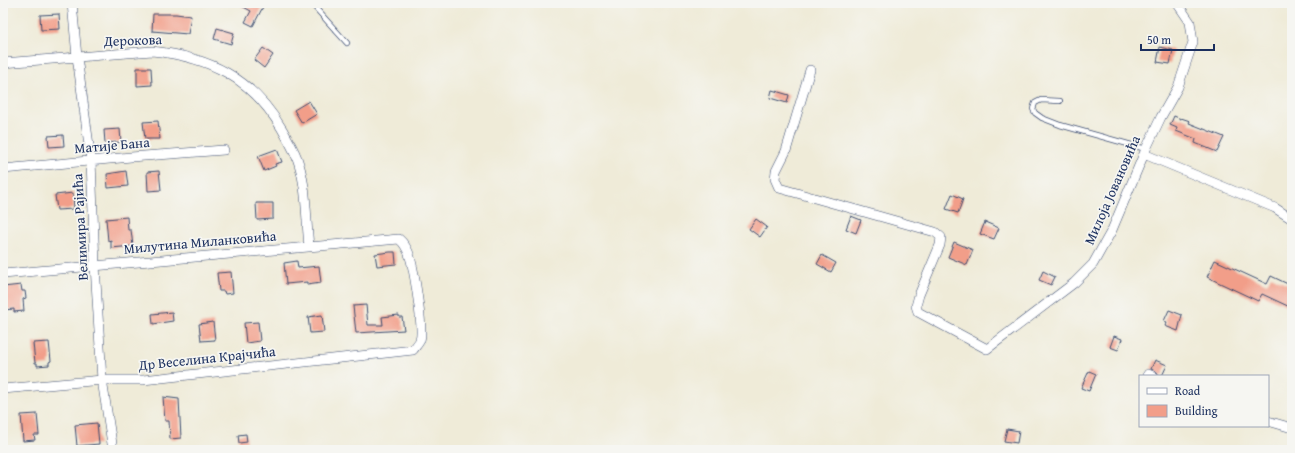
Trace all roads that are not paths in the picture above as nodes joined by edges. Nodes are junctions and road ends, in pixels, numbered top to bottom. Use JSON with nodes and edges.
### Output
{"nodes":[{"id":1,"x":72,"y":3,"type":"edge"},
{"id":2,"x":311,"y":3,"type":"edge"},
{"id":3,"x":1177,"y":3,"type":"edge"},
{"id":4,"x":347,"y":43,"type":"dead end"},
{"id":5,"x":77,"y":57,"type":"junction"},
{"id":6,"x":3,"y":63,"type":"edge"},
{"id":7,"x":810,"y":70,"type":"dead end"},
{"id":8,"x":1060,"y":101,"type":"dead end"},
{"id":9,"x":224,"y":150,"type":"dead end"},
{"id":10,"x":1145,"y":152,"type":"junction"},
{"id":11,"x":91,"y":160,"type":"junction"},
{"id":12,"x":3,"y":169,"type":"edge"},
{"id":13,"x":1292,"y":219,"type":"edge"},
{"id":14,"x":309,"y":246,"type":"junction"},
{"id":15,"x":95,"y":265,"type":"junction"},
{"id":16,"x":3,"y":274,"type":"edge"},
{"id":17,"x":413,"y":350,"type":"joint"},
{"id":18,"x":102,"y":380,"type":"junction"},
{"id":19,"x":3,"y":389,"type":"edge"},
{"id":20,"x":1269,"y":421,"type":"edge"},
{"id":21,"x":1292,"y":428,"type":"edge"},
{"id":22,"x":113,"y":450,"type":"edge"}],
"edges":[{"from":1,"to":5,"type":"street","name":"Велимира Рајића"},
{"from":2,"to":4,"type":"lane"},
{"from":3,"to":10,"type":"street","name":"Милоја Јовановића"},
{"from":5,"to":6,"type":"street","name":"Дерокова"},
{"from":5,"to":11,"type":"street","name":"Велимира Рајића"},
{"from":5,"to":14,"type":"street","name":"Дерокова"},
{"from":7,"to":10,"type":"street","name":"Милоја Јовановића"},
{"from":8,"to":10,"type":"lane"},
{"from":9,"to":11,"type":"street","name":"Матије Бана"},
{"from":10,"to":13,"type":"street"},
{"from":11,"to":12,"type":"street","name":"Матије Бана"},
{"from":11,"to":15,"type":"street","name":"Велимира Рајића"},
{"from":14,"to":15,"type":"street","name":"Милутина Миланковића"},
{"from":14,"to":17,"type":"street","name":"Милутина Миланковића"},
{"from":15,"to":16,"type":"street","name":"Милутина Миланковића"},
{"from":15,"to":18,"type":"street","name":"Велимира Рајића"},
{"from":17,"to":18,"type":"street","name":"Др Веселина Крајчића"},
{"from":18,"to":19,"type":"street","name":"Др Веселина Крајчића"},
{"from":18,"to":22,"type":"street","name":"Велимира Рајића"},
{"from":20,"to":21,"type":"street"}]}
